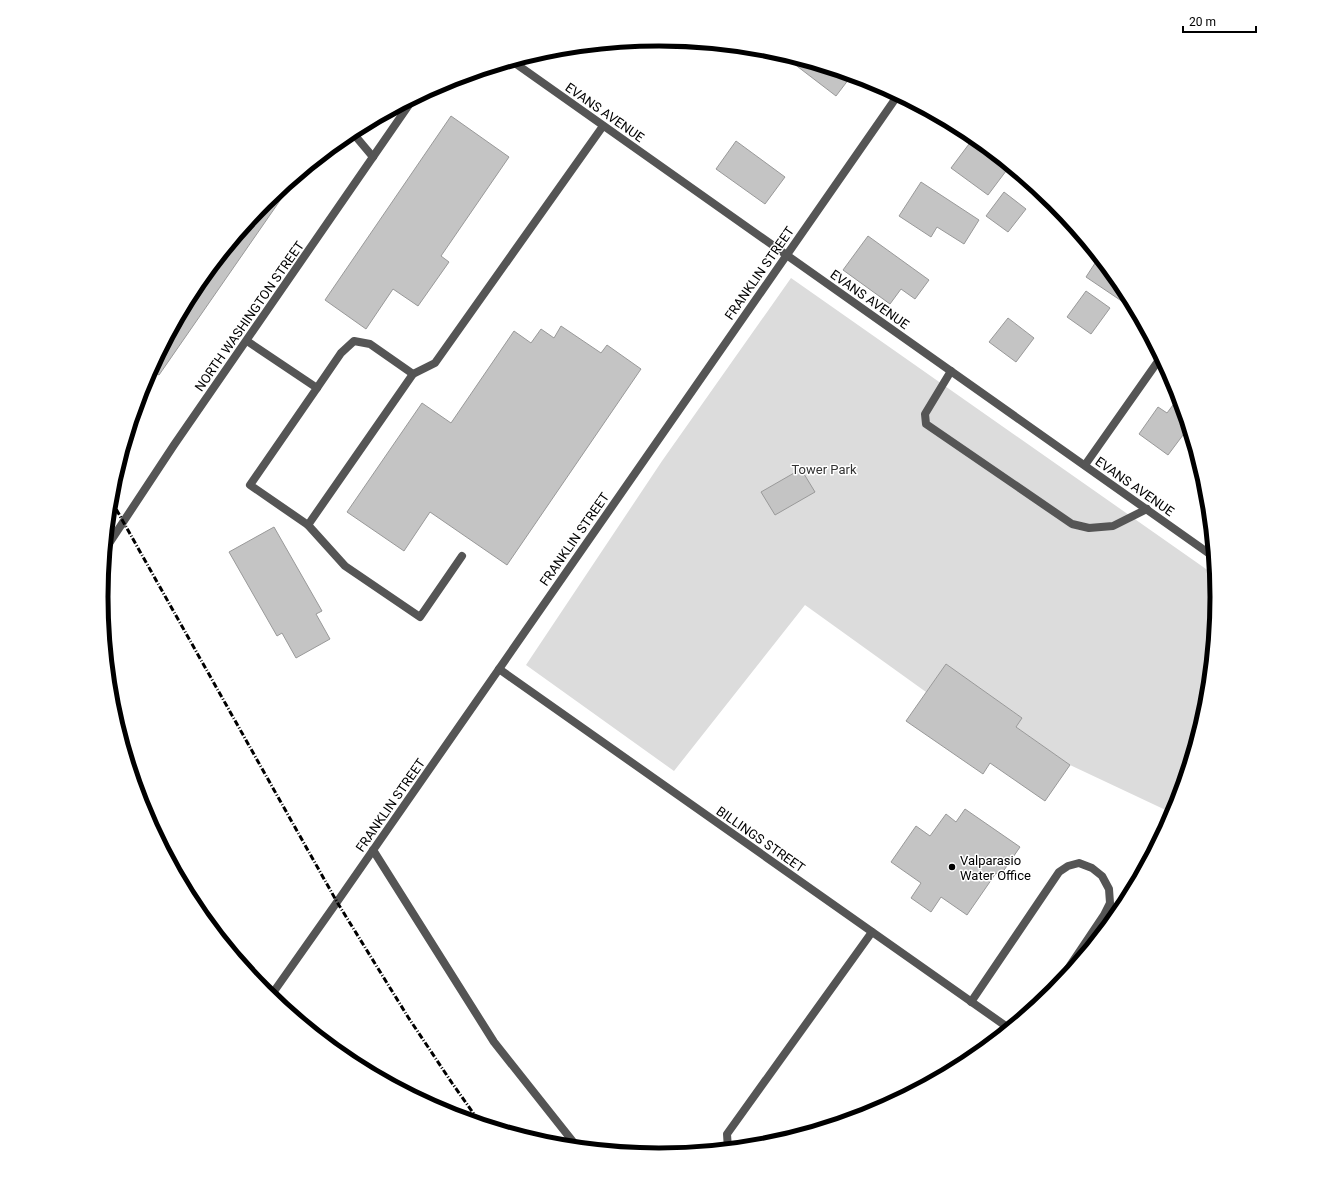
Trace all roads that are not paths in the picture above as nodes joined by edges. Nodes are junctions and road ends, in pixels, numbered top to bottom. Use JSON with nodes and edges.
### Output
{"nodes":[{"id":1,"x":517,"y":65,"type":"edge"},
{"id":2,"x":895,"y":99,"type":"edge"},
{"id":3,"x":407,"y":108,"type":"edge"},
{"id":4,"x":603,"y":126,"type":"junction"},
{"id":5,"x":356,"y":137,"type":"edge"},
{"id":6,"x":373,"y":157,"type":"junction"},
{"id":7,"x":786,"y":255,"type":"junction"},
{"id":8,"x":246,"y":341,"type":"junction"},
{"id":9,"x":1158,"y":362,"type":"edge"},
{"id":10,"x":951,"y":371,"type":"junction"},
{"id":11,"x":413,"y":374,"type":"junction"},
{"id":12,"x":317,"y":388,"type":"junction"},
{"id":13,"x":1085,"y":465,"type":"junction"},
{"id":14,"x":1147,"y":509,"type":"junction"},
{"id":15,"x":308,"y":525,"type":"junction"},
{"id":16,"x":111,"y":540,"type":"edge"},
{"id":17,"x":1209,"y":554,"type":"edge"},
{"id":18,"x":462,"y":556,"type":"dead end"},
{"id":19,"x":499,"y":668,"type":"junction"},
{"id":20,"x":373,"y":850,"type":"junction"},
{"id":21,"x":872,"y":932,"type":"junction"},
{"id":22,"x":1071,"y":964,"type":"edge"},
{"id":23,"x":274,"y":991,"type":"edge"},
{"id":24,"x":971,"y":1002,"type":"junction"},
{"id":25,"x":1006,"y":1026,"type":"edge"},
{"id":26,"x":573,"y":1141,"type":"edge"},
{"id":27,"x":728,"y":1144,"type":"edge"}],
"edges":[{"from":1,"to":4,"type":"street","name":"EVANS AVENUE"},
{"from":2,"to":7,"type":"street","name":"FRANKLIN STREET"},
{"from":3,"to":6,"type":"street","name":"NORTH WASHINGTON STREET"},
{"from":4,"to":7,"type":"street","name":"EVANS AVENUE"},
{"from":4,"to":11,"type":"street"},
{"from":5,"to":6,"type":"street"},
{"from":6,"to":8,"type":"street","name":"NORTH WASHINGTON STREET"},
{"from":7,"to":10,"type":"street","name":"EVANS AVENUE"},
{"from":7,"to":19,"type":"street","name":"FRANKLIN STREET"},
{"from":8,"to":12,"type":"street"},
{"from":8,"to":16,"type":"street","name":"NORTH WASHINGTON STREET"},
{"from":9,"to":13,"type":"street"},
{"from":10,"to":13,"type":"street","name":"EVANS AVENUE"},
{"from":10,"to":14,"type":"street"},
{"from":11,"to":12,"type":"street"},
{"from":11,"to":15,"type":"street"},
{"from":12,"to":15,"type":"street"},
{"from":13,"to":14,"type":"street","name":"EVANS AVENUE"},
{"from":14,"to":17,"type":"street","name":"EVANS AVENUE"},
{"from":15,"to":18,"type":"street"},
{"from":19,"to":20,"type":"street","name":"FRANKLIN STREET"},
{"from":19,"to":21,"type":"street","name":"BILLINGS STREET"},
{"from":20,"to":23,"type":"street","name":"FRANKLIN STREET"},
{"from":20,"to":26,"type":"street"},
{"from":21,"to":24,"type":"street","name":"BILLINGS STREET"},
{"from":21,"to":27,"type":"street"},
{"from":22,"to":24,"type":"street"},
{"from":24,"to":25,"type":"street","name":"BILLINGS STREET"}]}
